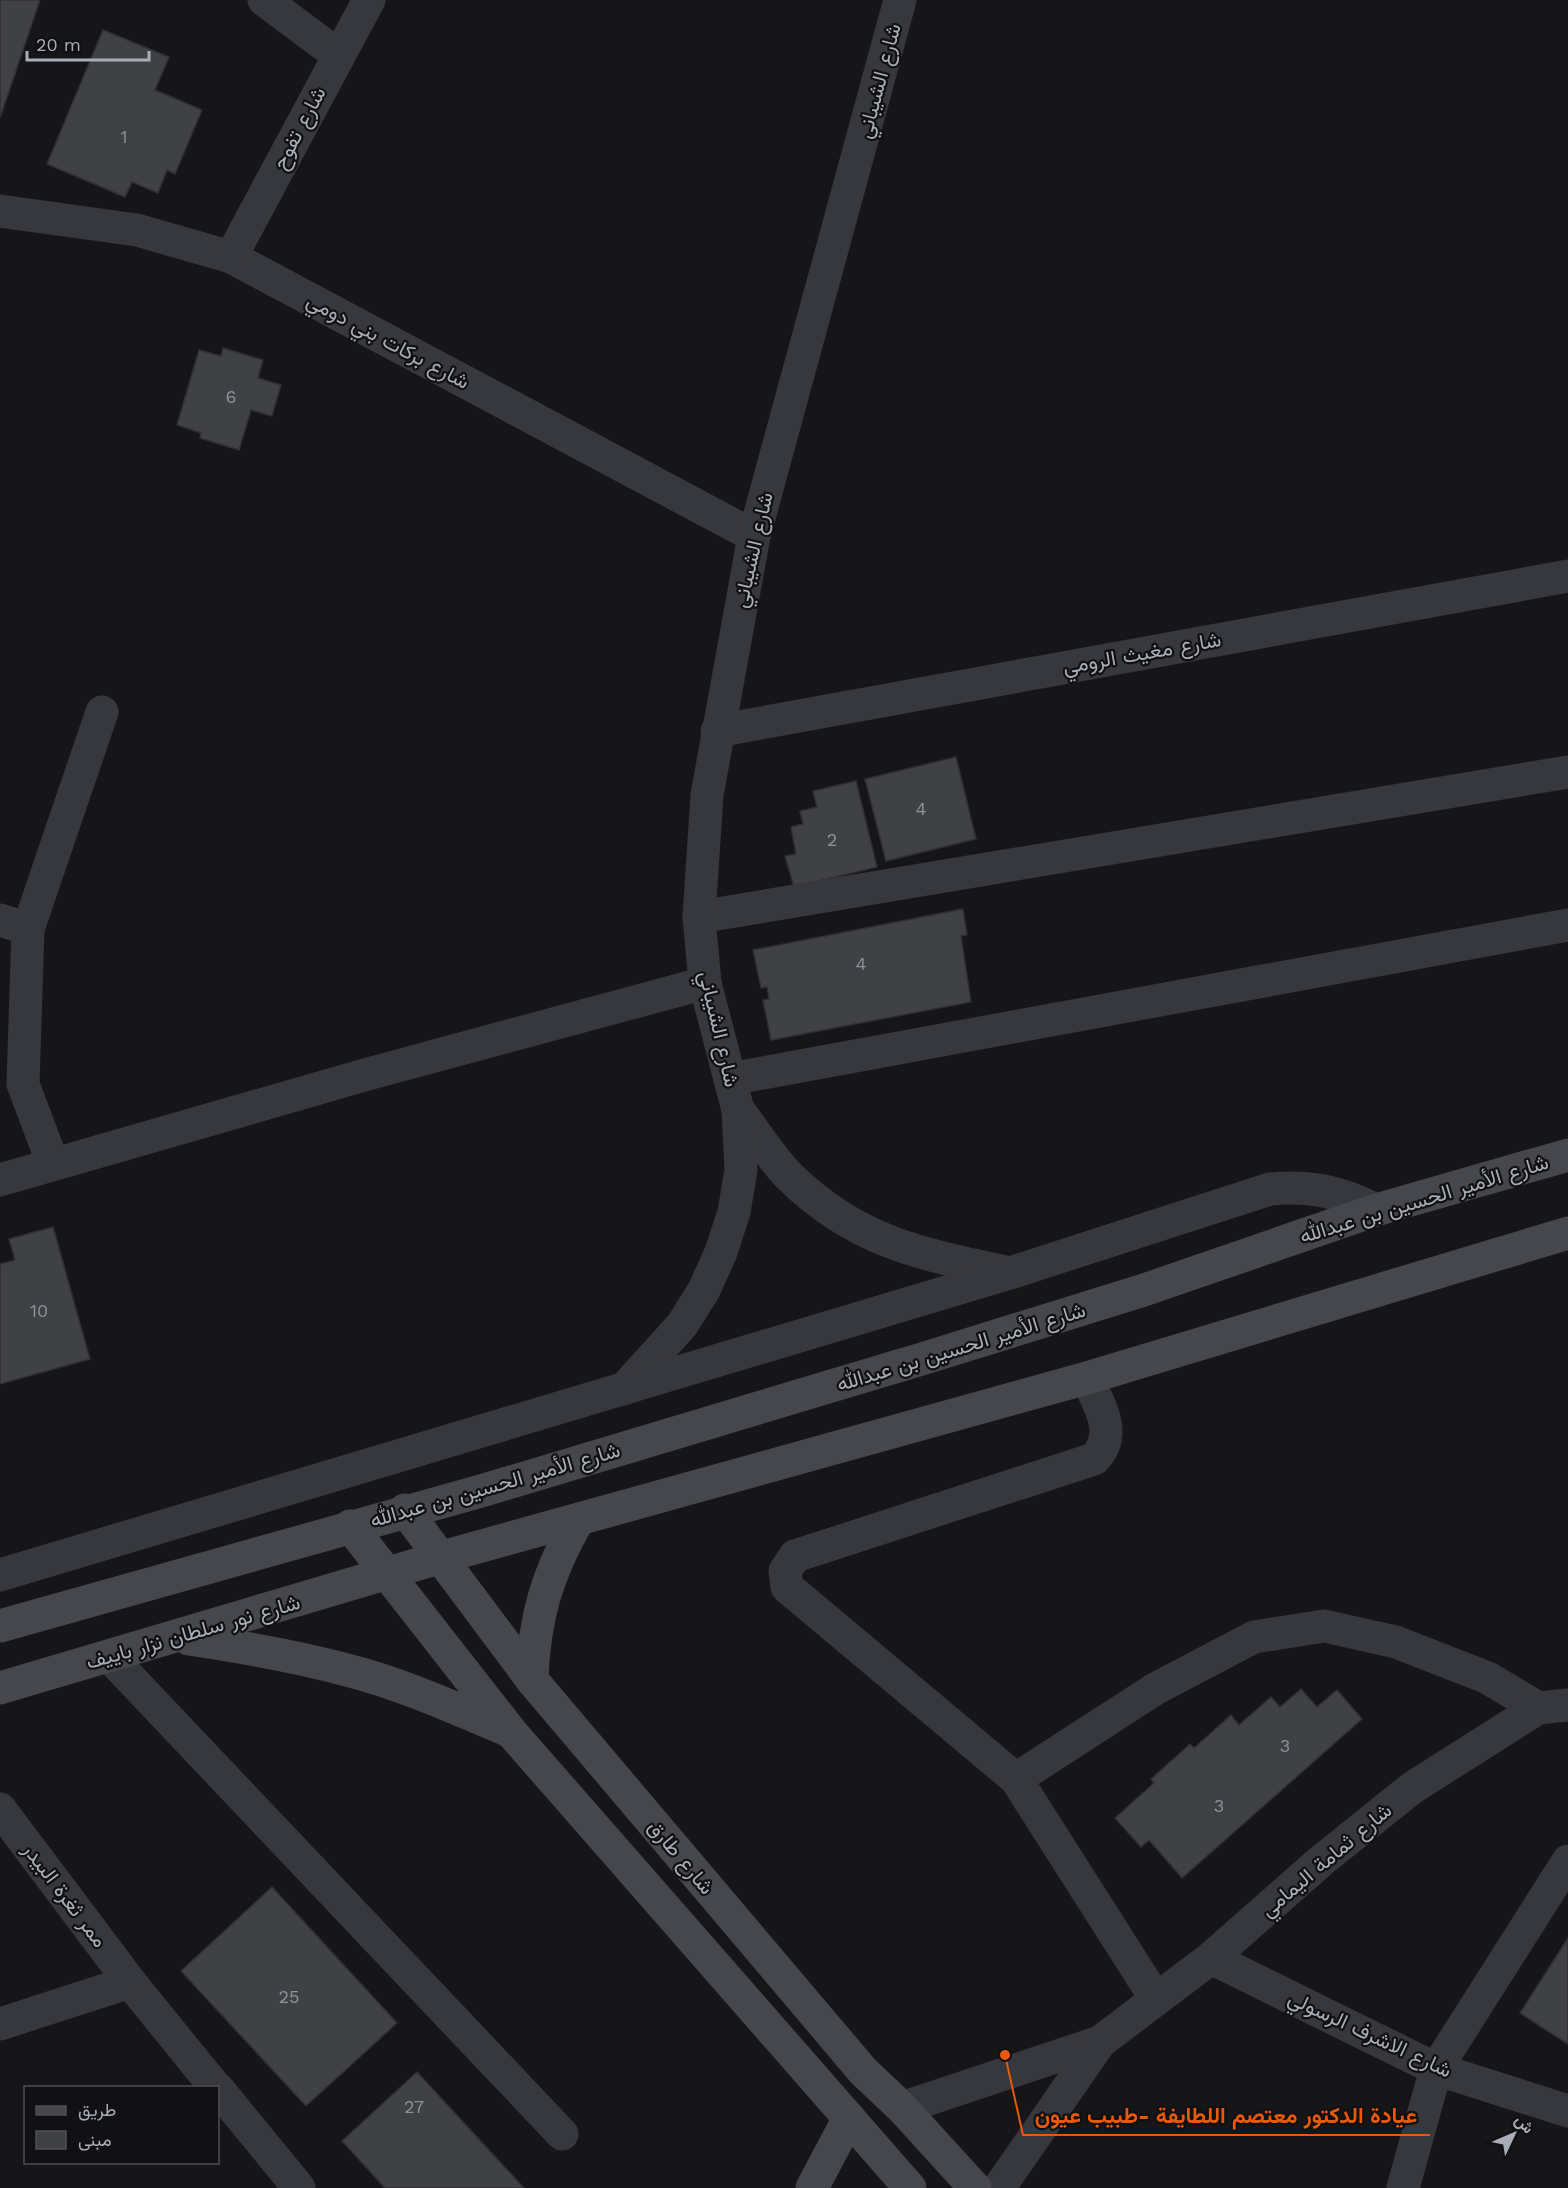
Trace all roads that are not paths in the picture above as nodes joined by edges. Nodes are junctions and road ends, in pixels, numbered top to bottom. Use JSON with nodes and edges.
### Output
{"nodes":[{"id":1,"x":264,"y":0,"type":"edge"},
{"id":2,"x":369,"y":0,"type":"edge"},
{"id":3,"x":900,"y":0,"type":"edge"},
{"id":4,"x":338,"y":55,"type":"junction"},
{"id":5,"x":0,"y":211,"type":"edge"},
{"id":6,"x":231,"y":257,"type":"junction"},
{"id":7,"x":754,"y":536,"type":"junction"},
{"id":8,"x":1568,"y":576,"type":"edge"},
{"id":9,"x":102,"y":712,"type":"dead end"},
{"id":10,"x":717,"y":731,"type":"junction"},
{"id":11,"x":1568,"y":772,"type":"edge"},
{"id":12,"x":699,"y":917,"type":"junction"},
{"id":13,"x":14,"y":924,"type":"edge"},
{"id":14,"x":1568,"y":925,"type":"edge"},
{"id":15,"x":705,"y":983,"type":"junction"},
{"id":16,"x":730,"y":1079,"type":"junction"},
{"id":17,"x":738,"y":1110,"type":"junction"},
{"id":18,"x":1568,"y":1155,"type":"edge"},
{"id":19,"x":53,"y":1164,"type":"junction"},
{"id":20,"x":0,"y":1180,"type":"edge"},
{"id":21,"x":1376,"y":1210,"type":"junction"},
{"id":22,"x":1563,"y":1229,"type":"edge"},
{"id":23,"x":1010,"y":1273,"type":"junction"},
{"id":24,"x":1087,"y":1378,"type":"junction"},
{"id":25,"x":624,"y":1389,"type":"junction"},
{"id":26,"x":405,"y":1510,"type":"junction"},
{"id":27,"x":578,"y":1520,"type":"junction"},
{"id":28,"x":350,"y":1526,"type":"junction"},
{"id":29,"x":442,"y":1557,"type":"junction"},
{"id":30,"x":0,"y":1575,"type":"edge"},
{"id":31,"x":387,"y":1575,"type":"junction"},
{"id":32,"x":0,"y":1626,"type":"edge"},
{"id":33,"x":178,"y":1638,"type":"junction"},
{"id":34,"x":110,"y":1657,"type":"junction"},
{"id":35,"x":532,"y":1680,"type":"junction"},
{"id":36,"x":0,"y":1688,"type":"edge"},
{"id":37,"x":1553,"y":1707,"type":"edge"},
{"id":38,"x":512,"y":1733,"type":"junction"},
{"id":39,"x":1016,"y":1779,"type":"junction"},
{"id":40,"x":0,"y":1809,"type":"edge"},
{"id":41,"x":1568,"y":1861,"type":"edge"},
{"id":42,"x":1211,"y":1958,"type":"junction"},
{"id":43,"x":130,"y":1982,"type":"junction"},
{"id":44,"x":1156,"y":1999,"type":"junction"},
{"id":45,"x":0,"y":2024,"type":"edge"},
{"id":46,"x":1100,"y":2042,"type":"junction"},
{"id":47,"x":1436,"y":2068,"type":"junction"},
{"id":48,"x":215,"y":2086,"type":"edge"},
{"id":49,"x":219,"y":2090,"type":"edge"},
{"id":50,"x":902,"y":2108,"type":"junction"},
{"id":51,"x":1568,"y":2111,"type":"edge"},
{"id":52,"x":849,"y":2118,"type":"junction"},
{"id":53,"x":562,"y":2134,"type":"dead end"},
{"id":54,"x":299,"y":2188,"type":"edge"},
{"id":55,"x":812,"y":2188,"type":"edge"},
{"id":56,"x":910,"y":2188,"type":"edge"},
{"id":57,"x":975,"y":2188,"type":"edge"},
{"id":58,"x":999,"y":2188,"type":"edge"},
{"id":59,"x":1403,"y":2188,"type":"edge"}],
"edges":[{"from":1,"to":4,"type":"street"},
{"from":2,"to":4,"type":"street","name":"شارع تفوح"},
{"from":3,"to":7,"type":"street","name":"شارع الشيباني"},
{"from":4,"to":6,"type":"street","name":"شارع تفوح"},
{"from":5,"to":6,"type":"street","name":"شارع بركات بني دومي"},
{"from":6,"to":7,"type":"street","name":"شارع بركات بني دومي"},
{"from":7,"to":10,"type":"street","name":"شارع الشيباني"},
{"from":8,"to":10,"type":"street","name":"شارع مغيث الرومي"},
{"from":9,"to":13,"type":"street"},
{"from":10,"to":12,"type":"street","name":"شارع الشيباني"},
{"from":11,"to":12,"type":"street"},
{"from":12,"to":15,"type":"street","name":"شارع الشيباني"},
{"from":13,"to":19,"type":"street"},
{"from":14,"to":16,"type":"street"},
{"from":15,"to":16,"type":"street","name":"شارع الشيباني"},
{"from":15,"to":19,"type":"street"},
{"from":16,"to":17,"type":"street","name":"شارع الشيباني"},
{"from":17,"to":23,"type":"street","name":"شارع الشيباني"},
{"from":17,"to":25,"type":"street","name":"شارع الشيباني"},
{"from":18,"to":21,"type":"main road","name":"شارع الأمير الحسين بن عبدالله"},
{"from":19,"to":20,"type":"street"},
{"from":21,"to":23,"type":"street"},
{"from":21,"to":26,"type":"main road","name":"شارع الأمير الحسين بن عبدالله"},
{"from":22,"to":24,"type":"main road"},
{"from":23,"to":25,"type":"street"},
{"from":24,"to":27,"type":"main road"},
{"from":24,"to":39,"type":"street"},
{"from":25,"to":30,"type":"street"},
{"from":26,"to":28,"type":"main road","name":"شارع الأمير الحسين بن عبدالله"},
{"from":26,"to":29,"type":"main road","name":"شارع طارق"},
{"from":27,"to":29,"type":"main road"},
{"from":27,"to":35,"type":"main road"},
{"from":28,"to":31,"type":"main road"},
{"from":28,"to":32,"type":"main road"},
{"from":29,"to":31,"type":"main road"},
{"from":29,"to":35,"type":"main road","name":"شارع طارق"},
{"from":31,"to":33,"type":"main road","name":"شارع نور سلطان نزار باييف"},
{"from":31,"to":38,"type":"main road"},
{"from":33,"to":34,"type":"main road","name":"شارع نور سلطان نزار باييف"},
{"from":33,"to":38,"type":"main road"},
{"from":34,"to":36,"type":"main road","name":"شارع نور سلطان نزار باييف"},
{"from":34,"to":53,"type":"street"},
{"from":35,"to":50,"type":"main road","name":"شارع طارق"},
{"from":37,"to":39,"type":"street"},
{"from":37,"to":42,"type":"street","name":"شارع ثمامة اليمامي"},
{"from":38,"to":52,"type":"main road"},
{"from":39,"to":44,"type":"street"},
{"from":40,"to":43,"type":"street","name":"ممر ثغرة البيدر"},
{"from":41,"to":47,"type":"street"},
{"from":42,"to":44,"type":"street","name":"شارع ثمامة اليمامي"},
{"from":42,"to":47,"type":"street","name":"شارع الاشرف الرسولي"},
{"from":43,"to":45,"type":"street"},
{"from":43,"to":48,"type":"street","name":"ممر ثغرة البيدر"},
{"from":44,"to":46,"type":"street","name":"شارع ثمامة اليمامي"},
{"from":46,"to":50,"type":"street","name":"شارع ثمامة اليمامي"},
{"from":46,"to":58,"type":"street","name":"شارع ثمامة اليمامي"},
{"from":47,"to":51,"type":"street","name":"شارع الاشرف الرسولي"},
{"from":47,"to":59,"type":"street"},
{"from":49,"to":54,"type":"street","name":"ممر ثغرة البيدر"},
{"from":50,"to":57,"type":"main road","name":"شارع طارق"},
{"from":52,"to":55,"type":"main road"},
{"from":52,"to":56,"type":"main road"}]}
